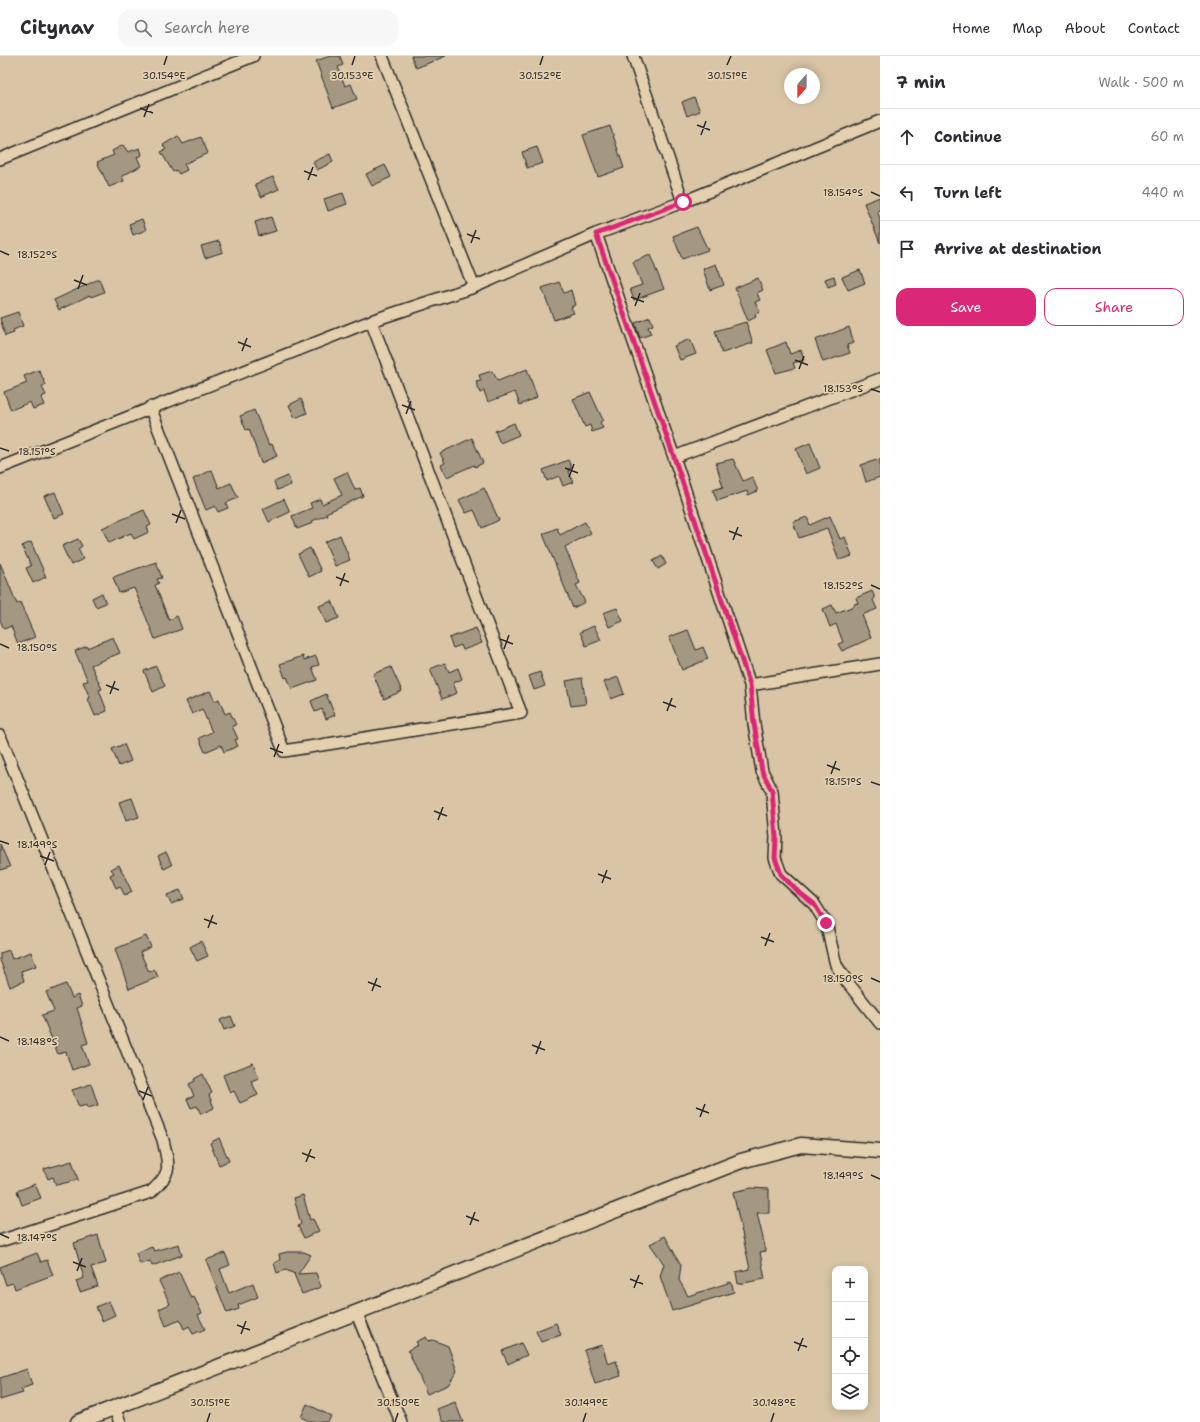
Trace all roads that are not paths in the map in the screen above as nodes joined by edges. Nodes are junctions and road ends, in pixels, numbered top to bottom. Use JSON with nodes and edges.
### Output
{"nodes":[{"id":1,"x":253,"y":56,"type":"edge"},
{"id":2,"x":382,"y":56,"type":"edge"},
{"id":3,"x":633,"y":56,"type":"edge"},
{"id":4,"x":880,"y":121,"type":"edge"},
{"id":5,"x":0,"y":159,"type":"edge"},
{"id":6,"x":683,"y":202,"type":"junction"},
{"id":7,"x":596,"y":234,"type":"junction"},
{"id":8,"x":474,"y":287,"type":"junction"},
{"id":9,"x":371,"y":321,"type":"junction"},
{"id":10,"x":880,"y":379,"type":"edge"},
{"id":11,"x":150,"y":407,"type":"junction"},
{"id":12,"x":674,"y":457,"type":"junction"},
{"id":13,"x":0,"y":468,"type":"edge"},
{"id":14,"x":880,"y":664,"type":"edge"},
{"id":15,"x":750,"y":685,"type":"junction"},
{"id":16,"x":1,"y":743,"type":"edge"},
{"id":17,"x":880,"y":1023,"type":"edge"},
{"id":18,"x":880,"y":1151,"type":"edge"},
{"id":19,"x":0,"y":1241,"type":"edge"},
{"id":20,"x":357,"y":1314,"type":"junction"},
{"id":21,"x":114,"y":1408,"type":"junction"},
{"id":22,"x":78,"y":1422,"type":"edge"},
{"id":23,"x":120,"y":1422,"type":"edge"},
{"id":24,"x":401,"y":1422,"type":"edge"}],
"edges":[{"from":1,"to":5,"type":"street"},
{"from":2,"to":8,"type":"street"},
{"from":3,"to":6,"type":"street"},
{"from":4,"to":6,"type":"street"},
{"from":6,"to":7,"type":"street"},
{"from":7,"to":8,"type":"street"},
{"from":7,"to":12,"type":"street"},
{"from":8,"to":9,"type":"street"},
{"from":9,"to":11,"type":"street"},
{"from":9,"to":11,"type":"street"},
{"from":10,"to":12,"type":"street"},
{"from":11,"to":13,"type":"street"},
{"from":12,"to":15,"type":"street"},
{"from":14,"to":15,"type":"street"},
{"from":15,"to":17,"type":"street"},
{"from":16,"to":19,"type":"street"},
{"from":18,"to":20,"type":"street"},
{"from":20,"to":21,"type":"street"},
{"from":20,"to":24,"type":"street"},
{"from":21,"to":22,"type":"street"},
{"from":21,"to":23,"type":"street"}]}
